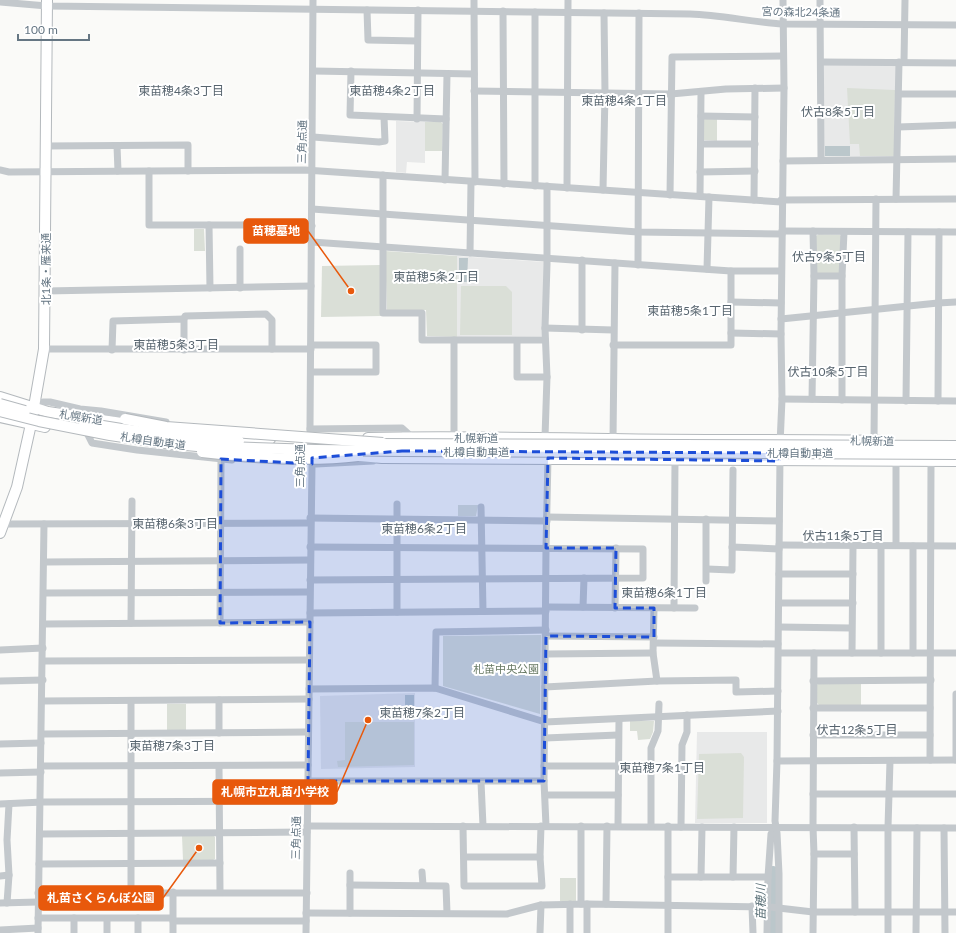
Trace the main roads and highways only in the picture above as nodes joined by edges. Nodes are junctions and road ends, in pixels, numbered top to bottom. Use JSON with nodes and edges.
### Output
{"nodes":[{"id":1,"x":47,"y":3,"type":"edge"},
{"id":2,"x":0,"y":397,"type":"edge"},
{"id":3,"x":0,"y":404,"type":"edge"},
{"id":4,"x":34,"y":408,"type":"junction"},
{"id":5,"x":0,"y":411,"type":"edge"},
{"id":6,"x":69,"y":416,"type":"junction"},
{"id":7,"x":0,"y":417,"type":"edge"},
{"id":8,"x":31,"y":424,"type":"junction"},
{"id":9,"x":105,"y":435,"type":"junction"},
{"id":10,"x":956,"y":443,"type":"edge"},
{"id":11,"x":956,"y":446,"type":"edge"},
{"id":12,"x":402,"y":451,"type":"junction"},
{"id":13,"x":956,"y":454,"type":"edge"},
{"id":14,"x":956,"y":461,"type":"edge"},
{"id":15,"x":2,"y":529,"type":"edge"}],
"edges":[{"from":1,"to":4,"type":"highway","name":"北1条・雁来通"},
{"from":2,"to":4,"type":"highway","name":"札幌新道"},
{"from":3,"to":12,"type":"highway","name":"札樽自動車道","bridge":true},
{"from":4,"to":6,"type":"highway","name":"札幌新道"},
{"from":4,"to":8,"type":"highway","name":"北1条・雁来通"},
{"from":5,"to":12,"type":"highway","name":"札樽自動車道","bridge":true},
{"from":6,"to":10,"type":"highway","name":"札幌新道"},
{"from":6,"to":12,"type":"highway","bridge":true},
{"from":7,"to":8,"type":"highway","name":"札幌新道"},
{"from":8,"to":9,"type":"highway","name":"札幌新道"},
{"from":8,"to":15,"type":"highway","name":"北1条・雁来通"},
{"from":9,"to":12,"type":"highway","name":"札幌新道"},
{"from":9,"to":12,"type":"highway","bridge":true},
{"from":11,"to":12,"type":"highway","name":"札樽自動車道","bridge":true},
{"from":12,"to":13,"type":"highway","name":"札樽自動車道","bridge":true},
{"from":12,"to":14,"type":"highway","name":"札幌新道"}]}
